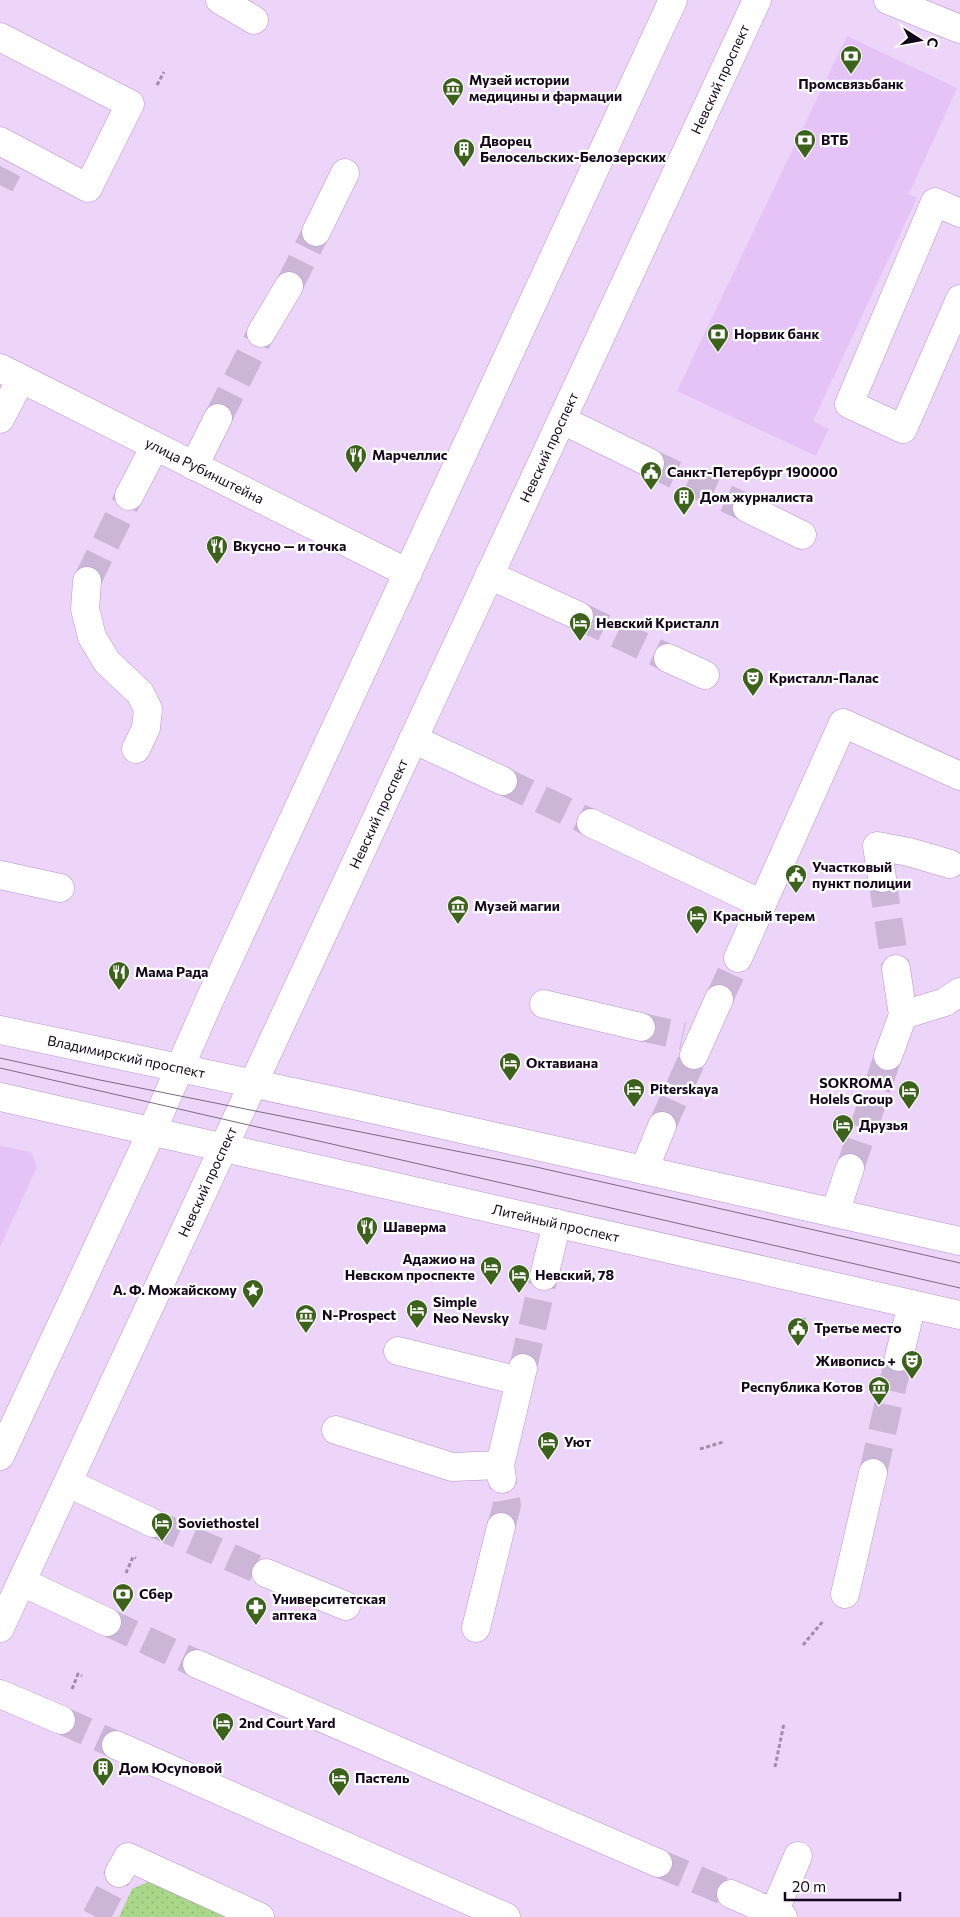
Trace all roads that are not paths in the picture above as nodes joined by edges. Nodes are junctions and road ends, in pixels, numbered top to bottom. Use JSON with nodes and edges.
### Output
{"nodes":[{"id":1,"x":220,"y":0,"type":"edge"},
{"id":2,"x":672,"y":0,"type":"edge"},
{"id":3,"x":757,"y":0,"type":"edge"},
{"id":4,"x":888,"y":0,"type":"edge"},
{"id":5,"x":254,"y":20,"type":"dead end"},
{"id":6,"x":960,"y":29,"type":"edge"},
{"id":7,"x":0,"y":37,"type":"edge"},
{"id":8,"x":9,"y":154,"type":"edge"},
{"id":9,"x":345,"y":173,"type":"dead end"},
{"id":10,"x":960,"y":213,"type":"edge"},
{"id":11,"x":316,"y":232,"type":"tunnel mouth"},
{"id":12,"x":289,"y":286,"type":"tunnel mouth"},
{"id":13,"x":960,"y":299,"type":"edge"},
{"id":14,"x":261,"y":333,"type":"tunnel mouth"},
{"id":15,"x":10,"y":373,"type":"edge"},
{"id":16,"x":218,"y":418,"type":"tunnel mouth"},
{"id":17,"x":0,"y":419,"type":"edge"},
{"id":18,"x":562,"y":420,"type":"junction"},
{"id":19,"x":155,"y":446,"type":"junction"},
{"id":20,"x":650,"y":463,"type":"tunnel mouth"},
{"id":21,"x":194,"y":466,"type":"junction"},
{"id":22,"x":130,"y":496,"type":"tunnel mouth"},
{"id":23,"x":747,"y":508,"type":"tunnel mouth"},
{"id":24,"x":802,"y":534,"type":"dead end"},
{"id":25,"x":408,"y":573,"type":"junction"},
{"id":26,"x":489,"y":576,"type":"junction"},
{"id":27,"x":87,"y":581,"type":"tunnel mouth"},
{"id":28,"x":579,"y":616,"type":"tunnel mouth"},
{"id":29,"x":668,"y":658,"type":"tunnel mouth"},
{"id":30,"x":705,"y":675,"type":"dead end"},
{"id":31,"x":413,"y":739,"type":"junction"},
{"id":32,"x":136,"y":749,"type":"dead end"},
{"id":33,"x":960,"y":776,"type":"edge"},
{"id":34,"x":503,"y":782,"type":"tunnel mouth"},
{"id":35,"x":591,"y":823,"type":"tunnel mouth"},
{"id":36,"x":950,"y":864,"type":"dead end"},
{"id":37,"x":0,"y":875,"type":"edge"},
{"id":38,"x":882,"y":878,"type":"tunnel mouth"},
{"id":39,"x":60,"y":888,"type":"dead end"},
{"id":40,"x":762,"y":904,"type":"junction"},
{"id":41,"x":738,"y":958,"type":"tunnel mouth"},
{"id":42,"x":896,"y":969,"type":"tunnel mouth"},
{"id":43,"x":960,"y":992,"type":"edge"},
{"id":44,"x":719,"y":999,"type":"tunnel mouth"},
{"id":45,"x":544,"y":1004,"type":"dead end"},
{"id":46,"x":903,"y":1015,"type":"junction"},
{"id":47,"x":641,"y":1027,"type":"tunnel mouth"},
{"id":48,"x":0,"y":1030,"type":"edge"},
{"id":49,"x":693,"y":1044,"type":"tunnel mouth"},
{"id":50,"x":888,"y":1056,"type":"tunnel mouth"},
{"id":51,"x":180,"y":1068,"type":"junction"},
{"id":52,"x":252,"y":1084,"type":"junction"},
{"id":53,"x":0,"y":1097,"type":"edge"},
{"id":54,"x":662,"y":1126,"type":"tunnel mouth"},
{"id":55,"x":152,"y":1131,"type":"junction"},
{"id":56,"x":224,"y":1147,"type":"junction"},
{"id":57,"x":850,"y":1168,"type":"tunnel mouth"},
{"id":58,"x":644,"y":1170,"type":"junction"},
{"id":59,"x":835,"y":1213,"type":"junction"},
{"id":60,"x":557,"y":1223,"type":"junction"},
{"id":61,"x":960,"y":1241,"type":"edge"},
{"id":62,"x":544,"y":1276,"type":"tunnel mouth"},
{"id":63,"x":912,"y":1304,"type":"junction"},
{"id":64,"x":960,"y":1315,"type":"edge"},
{"id":65,"x":398,"y":1351,"type":"dead end"},
{"id":66,"x":899,"y":1357,"type":"tunnel mouth"},
{"id":67,"x":336,"y":1430,"type":"dead end"},
{"id":68,"x":0,"y":1456,"type":"edge"},
{"id":69,"x":873,"y":1473,"type":"tunnel mouth"},
{"id":70,"x":68,"y":1482,"type":"junction"},
{"id":71,"x":153,"y":1523,"type":"tunnel mouth"},
{"id":72,"x":501,"y":1527,"type":"tunnel mouth"},
{"id":73,"x":266,"y":1573,"type":"tunnel mouth"},
{"id":74,"x":22,"y":1582,"type":"junction"},
{"id":75,"x":845,"y":1594,"type":"dead end"},
{"id":76,"x":346,"y":1606,"type":"dead end"},
{"id":77,"x":107,"y":1622,"type":"tunnel mouth"},
{"id":78,"x":0,"y":1628,"type":"edge"},
{"id":79,"x":476,"y":1628,"type":"dead end"},
{"id":80,"x":197,"y":1664,"type":"tunnel mouth"},
{"id":81,"x":0,"y":1694,"type":"edge"},
{"id":82,"x":61,"y":1720,"type":"tunnel mouth"},
{"id":83,"x":116,"y":1744,"type":"tunnel mouth"},
{"id":84,"x":798,"y":1856,"type":"dead end"},
{"id":85,"x":658,"y":1863,"type":"tunnel mouth"},
{"id":86,"x":119,"y":1873,"type":"tunnel mouth"},
{"id":87,"x":731,"y":1894,"type":"tunnel mouth"},
{"id":88,"x":776,"y":1916,"type":"edge"},
{"id":89,"x":260,"y":1917,"type":"edge"},
{"id":90,"x":506,"y":1917,"type":"edge"}],
"edges":[{"from":1,"to":5,"type":"main road"},
{"from":2,"to":25,"type":"main road"},
{"from":3,"to":18,"type":"main road","name":"Невский проспект"},
{"from":4,"to":6,"type":"main road"},
{"from":7,"to":8,"type":"main road"},
{"from":9,"to":11,"type":"main road"},
{"from":10,"to":13,"type":"main road"},
{"from":12,"to":14,"type":"main road"},
{"from":15,"to":17,"type":"main road"},
{"from":15,"to":19,"type":"main road","name":"улица Рубинштейна"},
{"from":16,"to":21,"type":"main road"},
{"from":18,"to":20,"type":"main road"},
{"from":18,"to":26,"type":"main road","name":"Невский проспект"},
{"from":19,"to":21,"type":"main road","name":"улица Рубинштейна"},
{"from":19,"to":22,"type":"main road"},
{"from":21,"to":25,"type":"main road","name":"улица Рубинштейна"},
{"from":23,"to":24,"type":"main road"},
{"from":25,"to":51,"type":"main road"},
{"from":26,"to":28,"type":"main road"},
{"from":26,"to":31,"type":"main road","name":"Невский проспект"},
{"from":27,"to":32,"type":"main road"},
{"from":29,"to":30,"type":"main road"},
{"from":31,"to":34,"type":"main road"},
{"from":31,"to":52,"type":"main road","name":"Невский проспект"},
{"from":33,"to":40,"type":"main road"},
{"from":35,"to":40,"type":"main road"},
{"from":36,"to":38,"type":"main road"},
{"from":37,"to":39,"type":"main road"},
{"from":40,"to":41,"type":"main road"},
{"from":42,"to":46,"type":"main road"},
{"from":43,"to":46,"type":"main road"},
{"from":44,"to":49,"type":"main road"},
{"from":45,"to":47,"type":"main road"},
{"from":46,"to":50,"type":"main road"},
{"from":48,"to":51,"type":"main road","name":"Владимирский проспект"},
{"from":51,"to":52,"type":"main road","name":"Владимирский проспект"},
{"from":51,"to":55,"type":"main road"},
{"from":52,"to":56,"type":"main road","name":"Невский проспект"},
{"from":52,"to":58,"type":"main road"},
{"from":53,"to":55,"type":"main road"},
{"from":54,"to":58,"type":"main road"},
{"from":55,"to":56,"type":"main road","name":"Литейный проспект"},
{"from":55,"to":68,"type":"main road"},
{"from":56,"to":60,"type":"main road","name":"Литейный проспект"},
{"from":56,"to":70,"type":"main road","name":"Невский проспект"},
{"from":57,"to":59,"type":"main road"},
{"from":58,"to":59,"type":"main road"},
{"from":59,"to":61,"type":"main road"},
{"from":60,"to":62,"type":"main road"},
{"from":60,"to":63,"type":"main road","name":"Литейный проспект"},
{"from":63,"to":64,"type":"main road","name":"Литейный проспект"},
{"from":63,"to":66,"type":"main road"},
{"from":65,"to":67,"type":"main road"},
{"from":69,"to":75,"type":"main road"},
{"from":70,"to":71,"type":"main road"},
{"from":70,"to":74,"type":"main road","name":"Невский проспект"},
{"from":72,"to":79,"type":"main road"},
{"from":73,"to":76,"type":"main road"},
{"from":74,"to":77,"type":"main road"},
{"from":74,"to":78,"type":"main road","name":"Невский проспект"},
{"from":80,"to":85,"type":"main road"},
{"from":81,"to":82,"type":"main road"},
{"from":83,"to":90,"type":"main road"},
{"from":84,"to":88,"type":"main road"},
{"from":86,"to":89,"type":"main road"},
{"from":87,"to":88,"type":"main road"}]}
